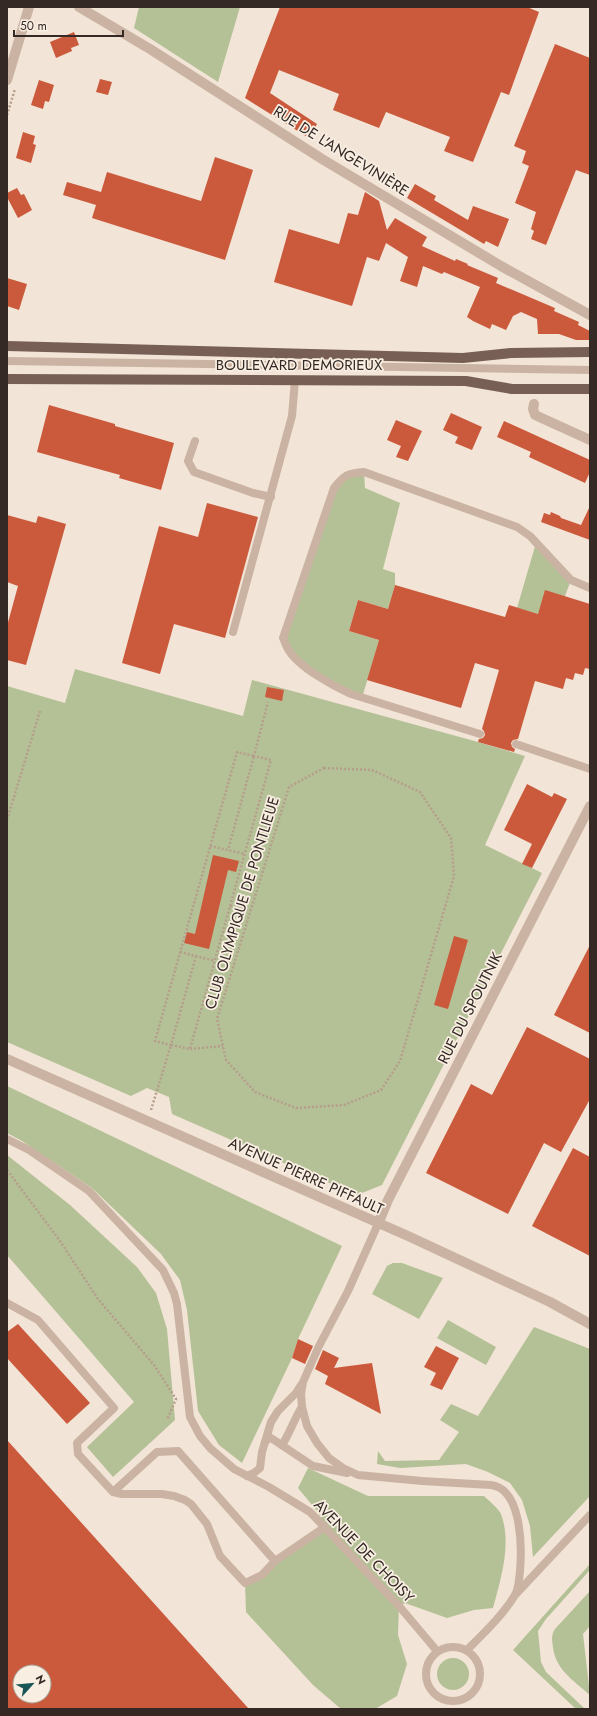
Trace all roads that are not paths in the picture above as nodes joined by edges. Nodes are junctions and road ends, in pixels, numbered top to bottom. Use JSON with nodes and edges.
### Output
{"nodes":[{"id":1,"x":29,"y":7,"type":"edge"},
{"id":2,"x":79,"y":7,"type":"edge"},
{"id":3,"x":7,"y":80,"type":"edge"},
{"id":4,"x":590,"y":315,"type":"edge"},
{"id":5,"x":7,"y":346,"type":"edge"},
{"id":6,"x":590,"y":352,"type":"edge"},
{"id":7,"x":7,"y":362,"type":"edge"},
{"id":8,"x":590,"y":370,"type":"edge"},
{"id":9,"x":7,"y":380,"type":"edge"},
{"id":10,"x":295,"y":380,"type":"junction"},
{"id":11,"x":590,"y":389,"type":"edge"},
{"id":12,"x":534,"y":404,"type":"dead end"},
{"id":13,"x":590,"y":440,"type":"edge"},
{"id":14,"x":195,"y":441,"type":"dead end"},
{"id":15,"x":271,"y":497,"type":"junction"},
{"id":16,"x":590,"y":588,"type":"edge"},
{"id":17,"x":233,"y":632,"type":"dead end"},
{"id":18,"x":480,"y":734,"type":"dead end"},
{"id":19,"x":516,"y":744,"type":"dead end"},
{"id":20,"x":590,"y":769,"type":"edge"},
{"id":21,"x":590,"y":806,"type":"edge"},
{"id":22,"x":7,"y":1059,"type":"edge"},
{"id":23,"x":7,"y":1138,"type":"edge"},
{"id":24,"x":378,"y":1224,"type":"junction"},
{"id":25,"x":7,"y":1303,"type":"edge"},
{"id":26,"x":590,"y":1324,"type":"edge"},
{"id":27,"x":303,"y":1382,"type":"junction"},
{"id":28,"x":302,"y":1407,"type":"junction"},
{"id":29,"x":265,"y":1442,"type":"junction"},
{"id":30,"x":282,"y":1444,"type":"junction"},
{"id":31,"x":358,"y":1475,"type":"junction"},
{"id":32,"x":247,"y":1476,"type":"junction"},
{"id":33,"x":113,"y":1492,"type":"junction"},
{"id":34,"x":590,"y":1515,"type":"edge"},
{"id":35,"x":325,"y":1527,"type":"junction"},
{"id":36,"x":275,"y":1561,"type":"junction"},
{"id":37,"x":516,"y":1594,"type":"junction"},
{"id":38,"x":467,"y":1650,"type":"junction"},
{"id":39,"x":437,"y":1651,"type":"junction"}],
"edges":[{"from":1,"to":3,"type":"street"},
{"from":2,"to":4,"type":"street","name":"RUE DE L'ANGEVINIÈRE"},
{"from":5,"to":6,"type":"main road","name":"BOULEVARD DEMORIEUX"},
{"from":7,"to":8,"type":"lane"},
{"from":9,"to":10,"type":"main road","name":"BOULEVARD DEMORIEUX"},
{"from":10,"to":11,"type":"main road","name":"BOULEVARD DEMORIEUX"},
{"from":10,"to":15,"type":"lane"},
{"from":12,"to":13,"type":"street"},
{"from":14,"to":15,"type":"lane"},
{"from":15,"to":17,"type":"lane"},
{"from":16,"to":18,"type":"lane"},
{"from":19,"to":20,"type":"lane"},
{"from":21,"to":24,"type":"street","name":"RUE DU SPOUTNIK"},
{"from":22,"to":24,"type":"street","name":"AVENUE PIERRE PIFFAULT"},
{"from":23,"to":32,"type":"lane","name":"AVENUE DE CHOISY"},
{"from":24,"to":26,"type":"street","name":"AVENUE PIERRE PIFFAULT"},
{"from":24,"to":27,"type":"lane"},
{"from":25,"to":33,"type":"lane"},
{"from":27,"to":28,"type":"lane"},
{"from":27,"to":29,"type":"lane"},
{"from":28,"to":30,"type":"lane"},
{"from":28,"to":31,"type":"lane"},
{"from":29,"to":30,"type":"lane"},
{"from":29,"to":32,"type":"lane"},
{"from":30,"to":31,"type":"lane"},
{"from":31,"to":37,"type":"lane"},
{"from":32,"to":35,"type":"lane","name":"AVENUE DE CHOISY"},
{"from":33,"to":36,"type":"lane"},
{"from":33,"to":36,"type":"lane"},
{"from":34,"to":37,"type":"lane"},
{"from":35,"to":36,"type":"lane"},
{"from":35,"to":39,"type":"lane","name":"AVENUE DE CHOISY"},
{"from":37,"to":38,"type":"lane"},
{"from":38,"to":39,"type":"lane"},
{"from":38,"to":39,"type":"lane"}]}
